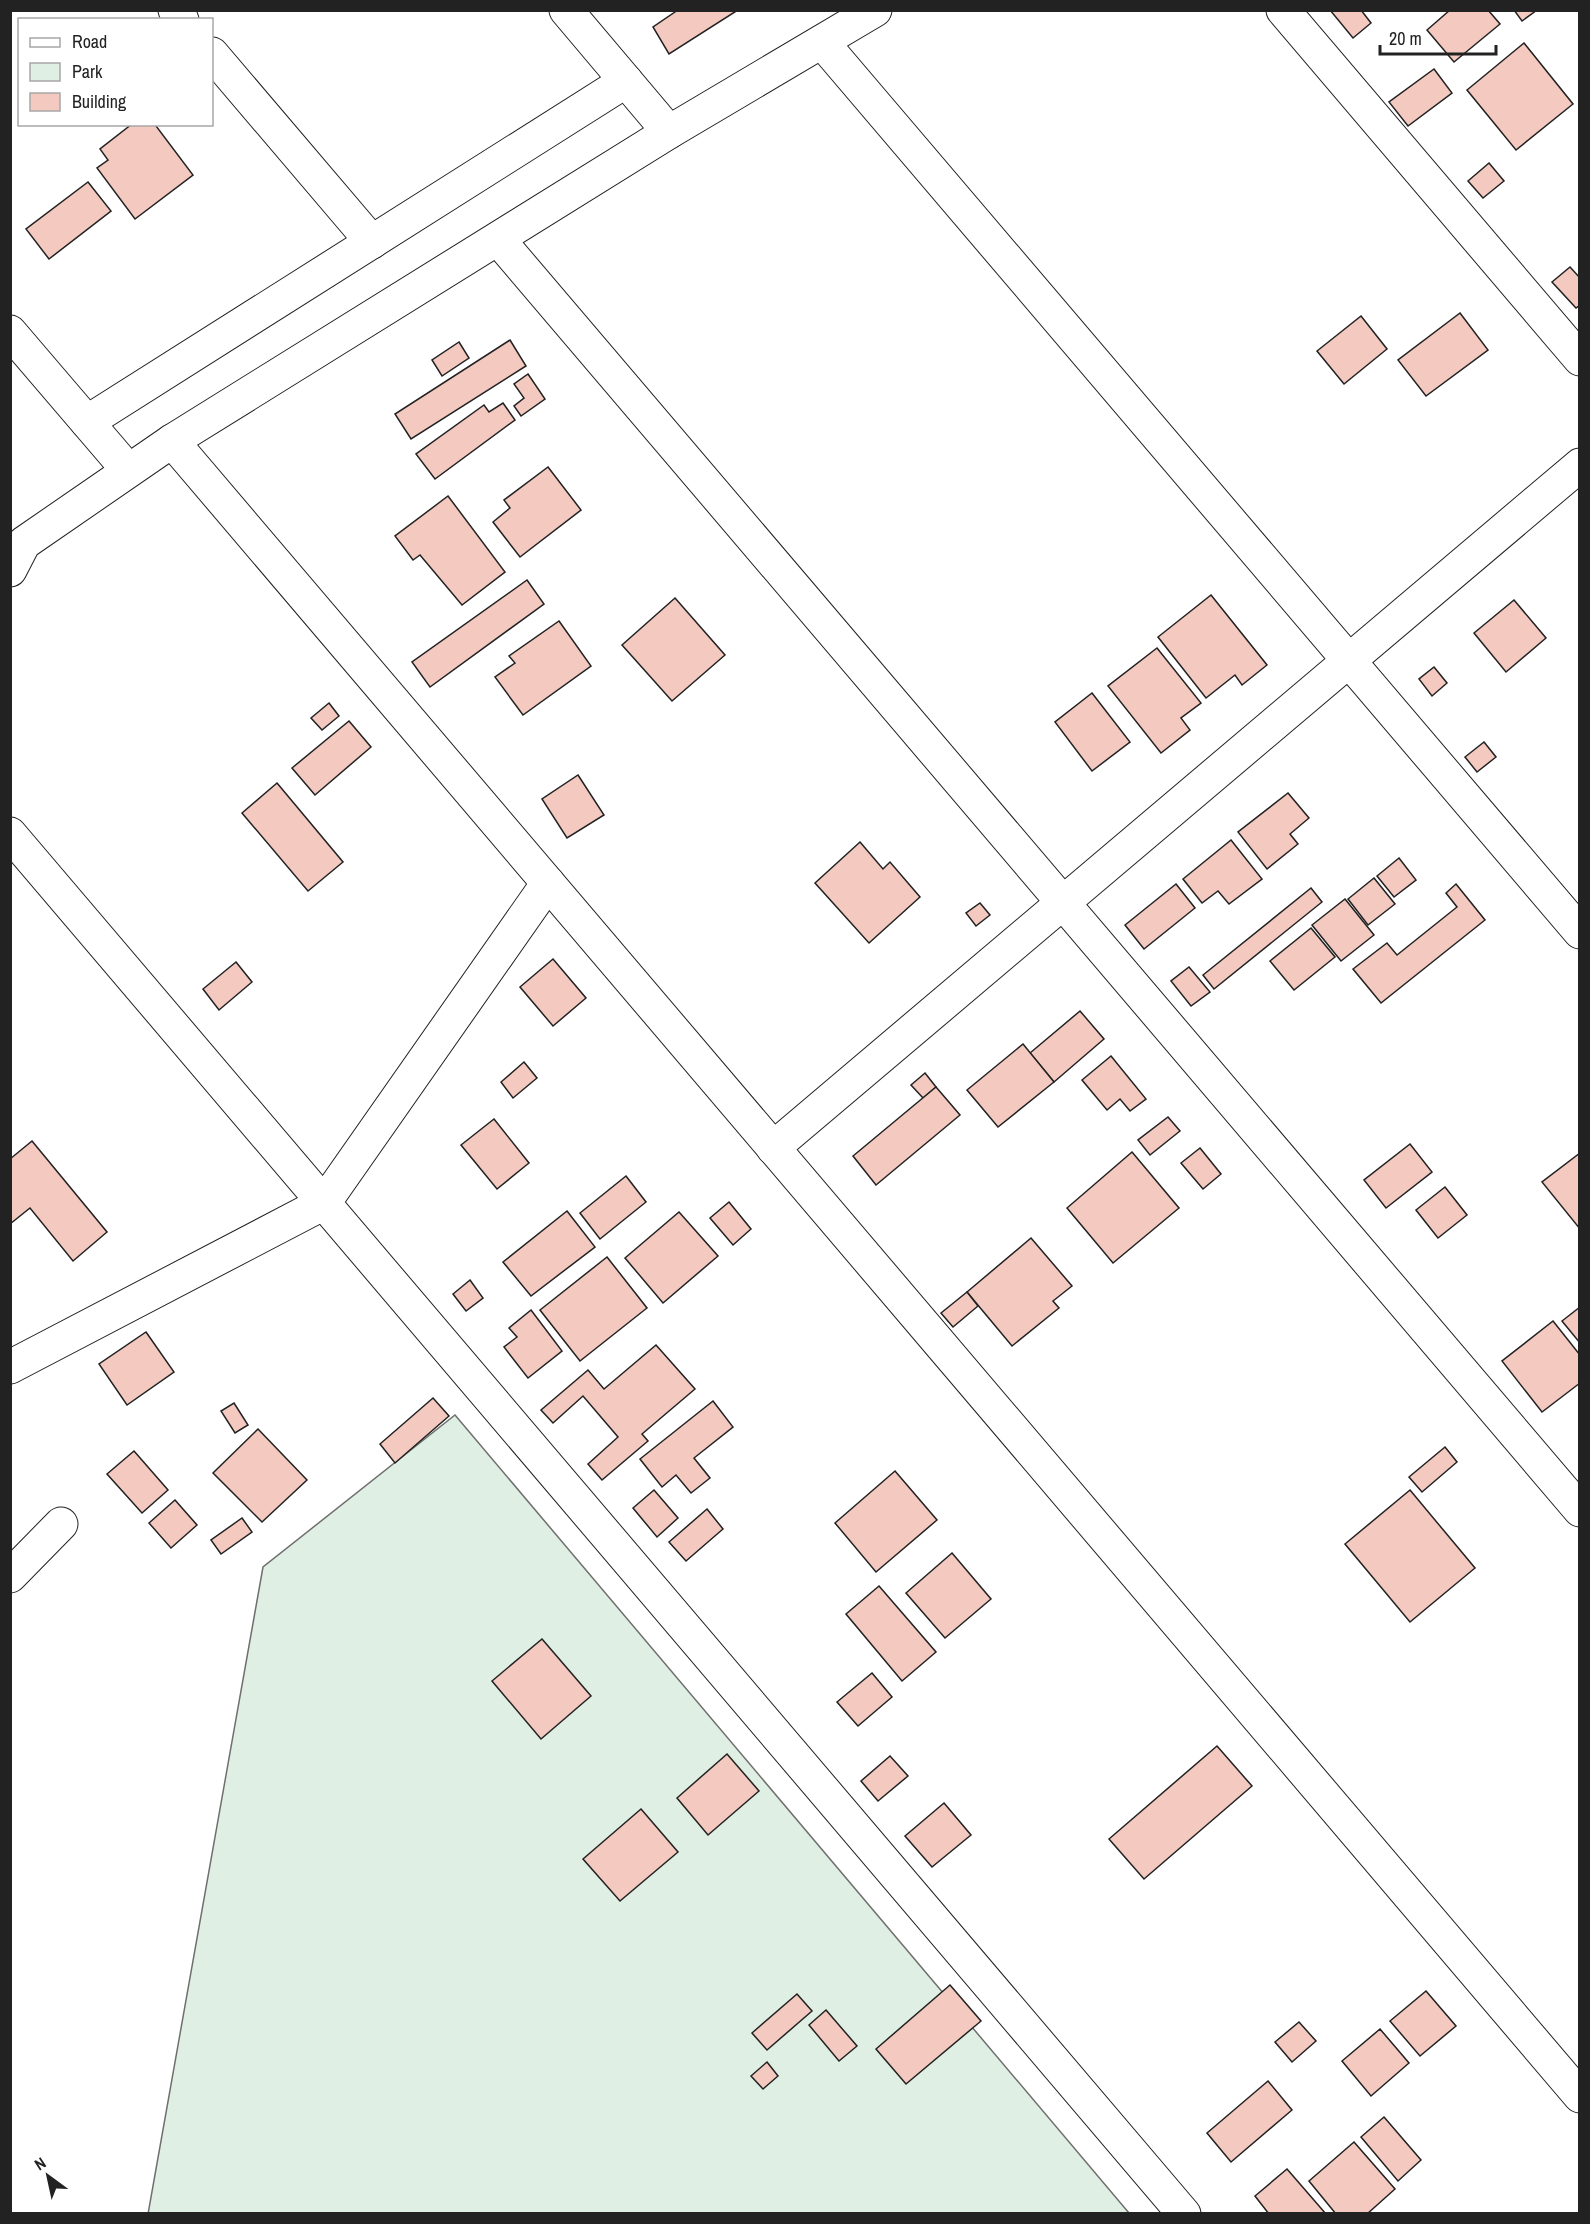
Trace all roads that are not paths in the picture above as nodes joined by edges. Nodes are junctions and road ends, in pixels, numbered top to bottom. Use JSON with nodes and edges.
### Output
{"nodes":[{"id":1,"x":566,"y":10,"type":"edge"},
{"id":2,"x":875,"y":10,"type":"edge"},
{"id":3,"x":1283,"y":10,"type":"edge"},
{"id":4,"x":822,"y":42,"type":"junction"},
{"id":5,"x":213,"y":55,"type":"edge"},
{"id":6,"x":626,"y":81,"type":"junction"},
{"id":7,"x":669,"y":132,"type":"junction"},
{"id":8,"x":498,"y":239,"type":"junction"},
{"id":9,"x":372,"y":242,"type":"junction"},
{"id":10,"x":10,"y":332,"type":"edge"},
{"id":11,"x":1580,"y":359,"type":"edge"},
{"id":12,"x":87,"y":422,"type":"junction"},
{"id":13,"x":172,"y":441,"type":"junction"},
{"id":14,"x":1580,"y":465,"type":"edge"},
{"id":15,"x":128,"y":470,"type":"junction"},
{"id":16,"x":10,"y":570,"type":"edge"},
{"id":17,"x":1348,"y":661,"type":"junction"},
{"id":18,"x":10,"y":834,"type":"edge"},
{"id":19,"x":548,"y":883,"type":"junction"},
{"id":20,"x":1063,"y":903,"type":"junction"},
{"id":21,"x":1580,"y":932,"type":"edge"},
{"id":22,"x":773,"y":1148,"type":"junction"},
{"id":23,"x":324,"y":1203,"type":"junction"},
{"id":24,"x":10,"y":1367,"type":"edge"},
{"id":25,"x":1580,"y":1510,"type":"edge"},
{"id":26,"x":61,"y":1524,"type":"dead end"},
{"id":27,"x":10,"y":1576,"type":"edge"},
{"id":28,"x":1580,"y":2096,"type":"edge"},
{"id":29,"x":1184,"y":2214,"type":"edge"}],
"edges":[{"from":1,"to":6,"type":"street"},
{"from":2,"to":4,"type":"street"},
{"from":3,"to":11,"type":"street"},
{"from":4,"to":7,"type":"street"},
{"from":4,"to":17,"type":"street"},
{"from":5,"to":9,"type":"street"},
{"from":6,"to":7,"type":"street"},
{"from":6,"to":9,"type":"street"},
{"from":7,"to":8,"type":"street"},
{"from":8,"to":13,"type":"street"},
{"from":8,"to":20,"type":"street"},
{"from":9,"to":12,"type":"street"},
{"from":10,"to":12,"type":"street"},
{"from":12,"to":15,"type":"street"},
{"from":13,"to":15,"type":"street"},
{"from":13,"to":19,"type":"street"},
{"from":14,"to":17,"type":"street"},
{"from":15,"to":16,"type":"street"},
{"from":17,"to":20,"type":"street"},
{"from":17,"to":21,"type":"street"},
{"from":18,"to":23,"type":"street"},
{"from":19,"to":22,"type":"street"},
{"from":19,"to":23,"type":"street"},
{"from":20,"to":22,"type":"street"},
{"from":20,"to":25,"type":"street"},
{"from":22,"to":28,"type":"street"},
{"from":23,"to":24,"type":"street"},
{"from":23,"to":29,"type":"street"},
{"from":26,"to":27,"type":"street"}]}
